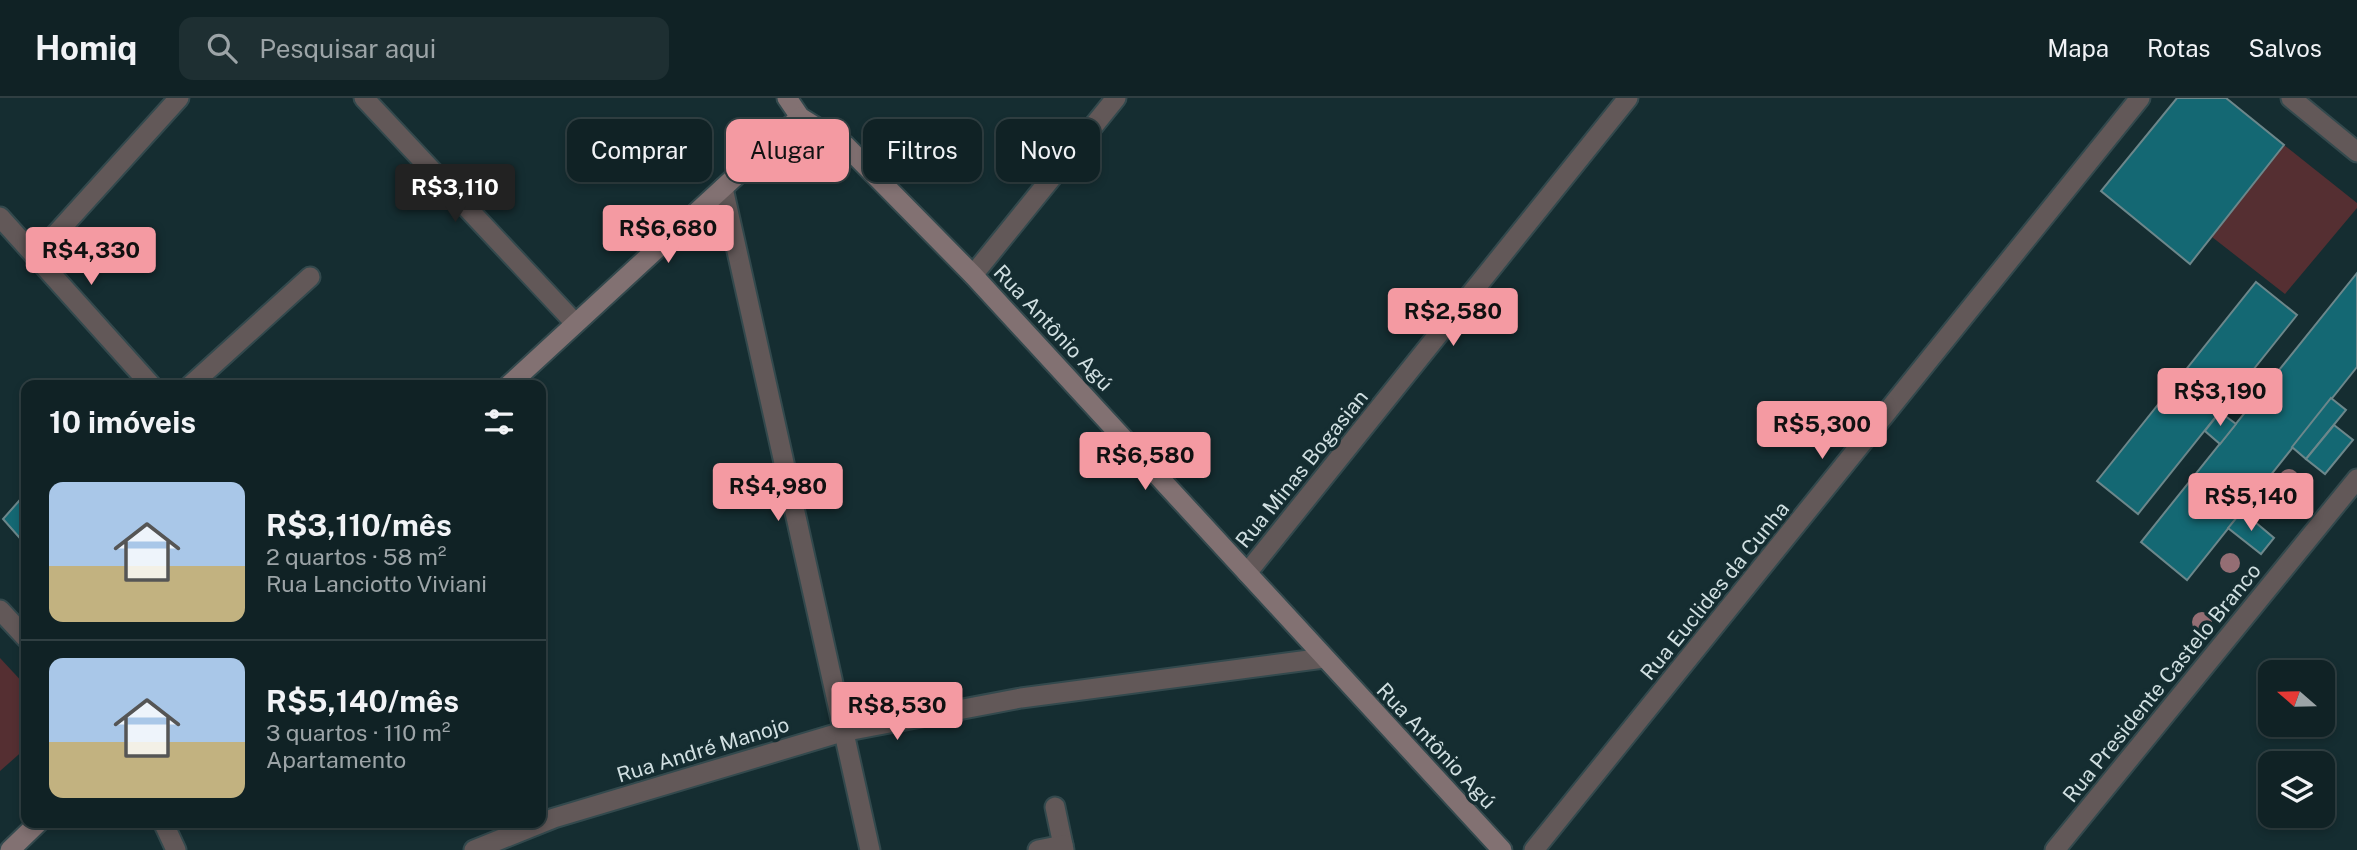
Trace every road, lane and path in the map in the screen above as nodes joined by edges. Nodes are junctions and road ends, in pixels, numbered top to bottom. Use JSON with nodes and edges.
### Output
{"nodes":[{"id":1,"x":179,"y":98,"type":"edge"},
{"id":2,"x":363,"y":98,"type":"edge"},
{"id":3,"x":787,"y":98,"type":"edge"},
{"id":4,"x":1116,"y":98,"type":"edge"},
{"id":5,"x":1628,"y":98,"type":"edge"},
{"id":6,"x":2140,"y":98,"type":"edge"},
{"id":7,"x":2291,"y":98,"type":"edge"},
{"id":8,"x":800,"y":117,"type":"junction"},
{"id":9,"x":2357,"y":152,"type":"edge"},
{"id":10,"x":723,"y":188,"type":"junction"},
{"id":11,"x":0,"y":217,"type":"edge"},
{"id":12,"x":36,"y":257,"type":"junction"},
{"id":13,"x":973,"y":275,"type":"junction"},
{"id":14,"x":310,"y":277,"type":"dead end"},
{"id":15,"x":575,"y":323,"type":"junction"},
{"id":16,"x":147,"y":380,"type":"edge"},
{"id":17,"x":197,"y":380,"type":"edge"},
{"id":18,"x":514,"y":380,"type":"edge"},
{"id":19,"x":2357,"y":479,"type":"edge"},
{"id":20,"x":1247,"y":573,"type":"junction"},
{"id":21,"x":0,"y":610,"type":"edge"},
{"id":22,"x":21,"y":633,"type":"edge"},
{"id":23,"x":1324,"y":658,"type":"junction"},
{"id":24,"x":842,"y":732,"type":"junction"},
{"id":25,"x":1055,"y":807,"type":"dead end"},
{"id":26,"x":546,"y":821,"type":"edge"},
{"id":27,"x":33,"y":828,"type":"edge"},
{"id":28,"x":166,"y":828,"type":"edge"},
{"id":29,"x":529,"y":828,"type":"edge"},
{"id":30,"x":1063,"y":848,"type":"edge"},
{"id":31,"x":10,"y":850,"type":"edge"},
{"id":32,"x":176,"y":850,"type":"edge"},
{"id":33,"x":474,"y":850,"type":"edge"},
{"id":34,"x":870,"y":850,"type":"edge"},
{"id":35,"x":1038,"y":850,"type":"edge"},
{"id":36,"x":1502,"y":850,"type":"edge"},
{"id":37,"x":1534,"y":850,"type":"edge"},
{"id":38,"x":2055,"y":850,"type":"edge"}],
"edges":[{"from":1,"to":12,"type":"street"},
{"from":2,"to":15,"type":"street"},
{"from":3,"to":8,"type":"main road","name":"Rua Antônio Agú"},
{"from":4,"to":13,"type":"street"},
{"from":5,"to":20,"type":"street","name":"Rua Minas Bogasian"},
{"from":6,"to":37,"type":"street","name":"Rua Euclides da Cunha"},
{"from":7,"to":9,"type":"street"},
{"from":8,"to":10,"type":"main road"},
{"from":8,"to":13,"type":"main road","name":"Rua Antônio Agú"},
{"from":10,"to":15,"type":"main road"},
{"from":10,"to":24,"type":"street"},
{"from":11,"to":12,"type":"street"},
{"from":12,"to":16,"type":"street"},
{"from":13,"to":20,"type":"main road","name":"Rua Antônio Agú"},
{"from":14,"to":17,"type":"street"},
{"from":15,"to":18,"type":"main road"},
{"from":19,"to":38,"type":"street","name":"Rua Presidente Castelo Branco"},
{"from":20,"to":23,"type":"main road","name":"Rua Antônio Agú"},
{"from":21,"to":22,"type":"street"},
{"from":23,"to":24,"type":"street","name":"Rua André Manojo"},
{"from":23,"to":36,"type":"main road","name":"Rua Antônio Agú"},
{"from":24,"to":26,"type":"street","name":"Rua André Manojo"},
{"from":24,"to":34,"type":"street"},
{"from":25,"to":30,"type":"street"},
{"from":27,"to":31,"type":"main road"},
{"from":28,"to":32,"type":"street"},
{"from":29,"to":33,"type":"street","name":"Rua André Manojo"},
{"from":30,"to":35,"type":"street"}]}
